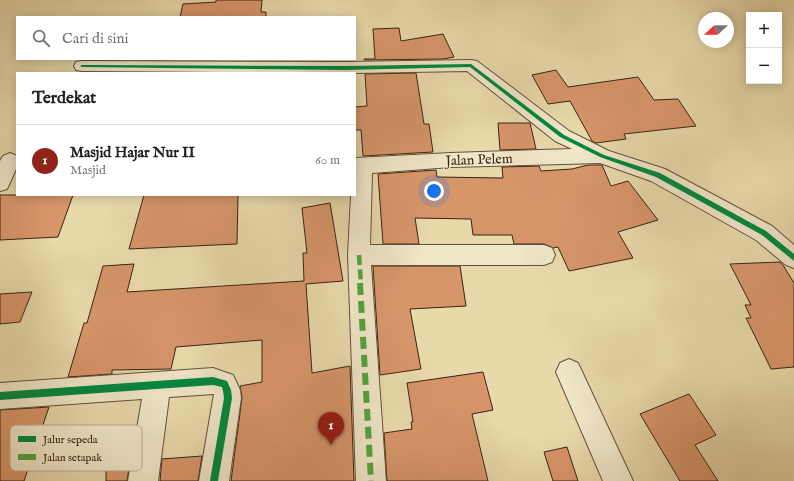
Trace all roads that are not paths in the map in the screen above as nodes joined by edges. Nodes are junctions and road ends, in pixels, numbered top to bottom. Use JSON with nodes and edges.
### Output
{"nodes":[{"id":1,"x":82,"y":66,"type":"edge"},
{"id":2,"x":278,"y":70,"type":"edge"},
{"id":3,"x":602,"y":156,"type":"junction"},
{"id":4,"x":9,"y":161,"type":"edge"},
{"id":5,"x":359,"y":166,"type":"edge"},
{"id":6,"x":0,"y":183,"type":"edge"},
{"id":7,"x":359,"y":255,"type":"junction"},
{"id":8,"x":544,"y":256,"type":"dead end"},
{"id":9,"x":794,"y":258,"type":"edge"},
{"id":10,"x":570,"y":372,"type":"dead end"},
{"id":11,"x":158,"y":385,"type":"junction"},
{"id":12,"x":0,"y":396,"type":"edge"},
{"id":13,"x":143,"y":481,"type":"edge"},
{"id":14,"x":214,"y":481,"type":"edge"},
{"id":15,"x":371,"y":481,"type":"edge"},
{"id":16,"x":618,"y":481,"type":"edge"}],
"edges":[{"from":1,"to":2,"type":"street"},
{"from":2,"to":3,"type":"street"},
{"from":3,"to":5,"type":"street","name":"Jalan Pelem"},
{"from":3,"to":9,"type":"street"},
{"from":4,"to":6,"type":"street"},
{"from":5,"to":7,"type":"street"},
{"from":7,"to":8,"type":"street"},
{"from":7,"to":15,"type":"street"},
{"from":10,"to":16,"type":"street"},
{"from":11,"to":12,"type":"street"},
{"from":11,"to":13,"type":"street"},
{"from":11,"to":14,"type":"street"}]}
